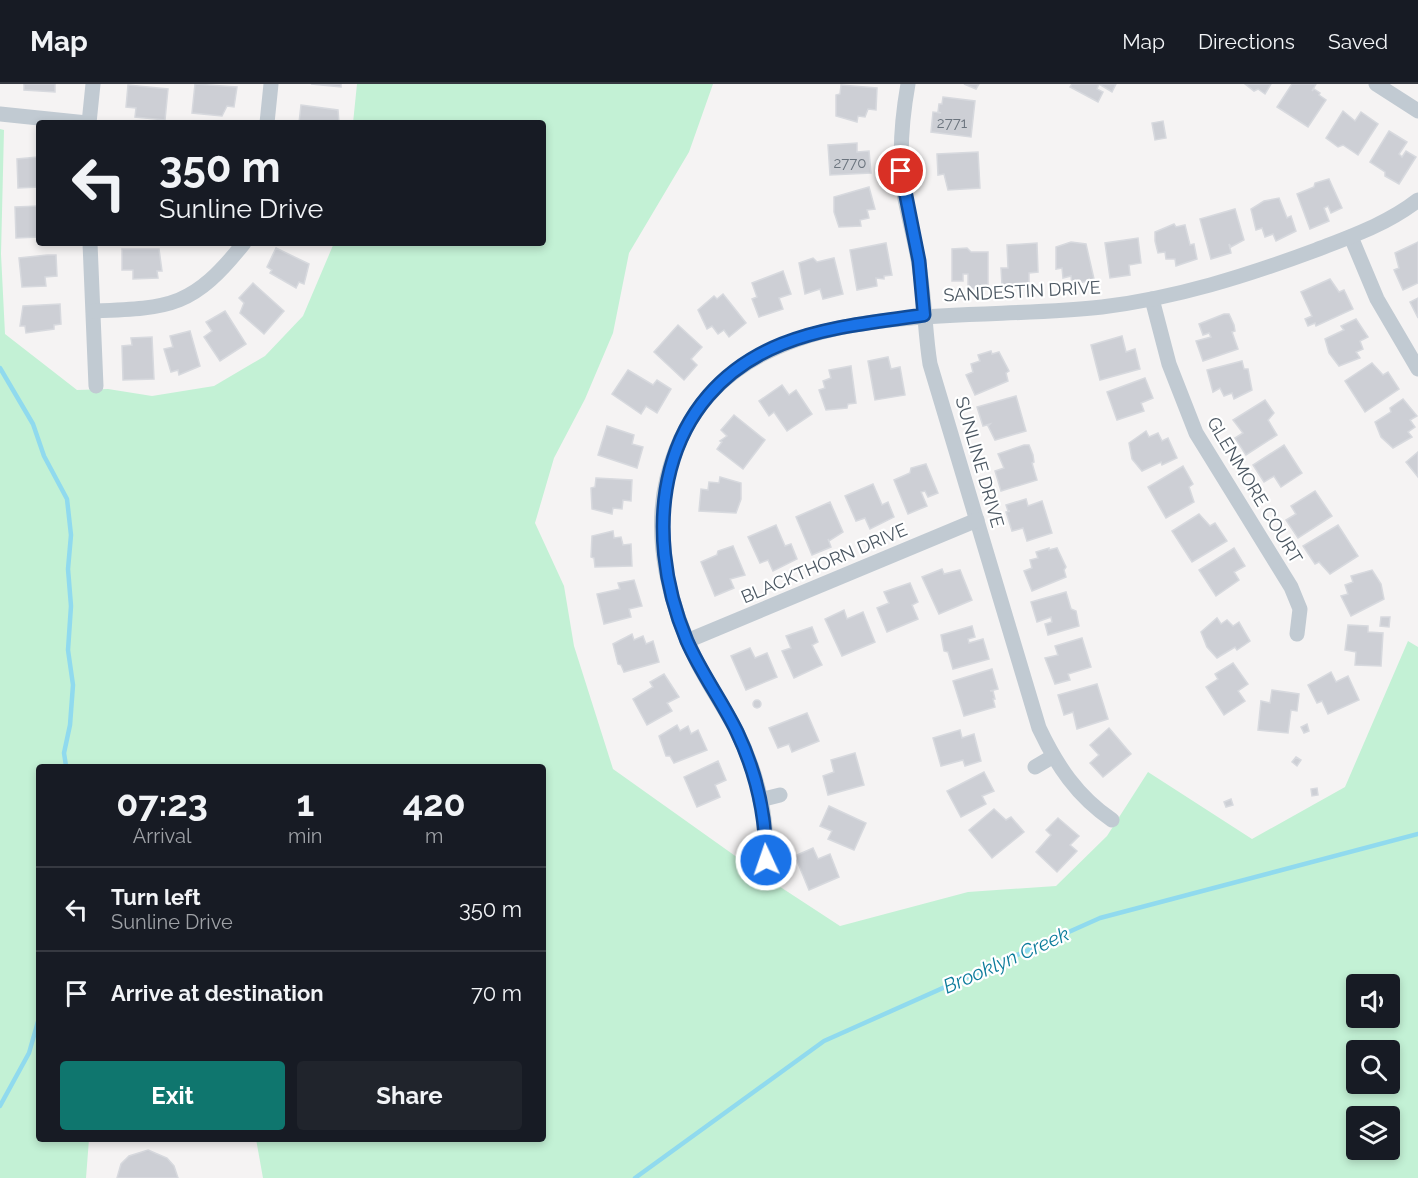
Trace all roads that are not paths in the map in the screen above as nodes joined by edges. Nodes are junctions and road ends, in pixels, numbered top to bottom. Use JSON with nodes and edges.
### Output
{"nodes":[{"id":1,"x":93,"y":84,"type":"edge"},
{"id":2,"x":271,"y":84,"type":"edge"},
{"id":3,"x":908,"y":84,"type":"edge"},
{"id":4,"x":1376,"y":84,"type":"edge"},
{"id":5,"x":1418,"y":111,"type":"edge"},
{"id":6,"x":0,"y":114,"type":"edge"},
{"id":7,"x":59,"y":120,"type":"edge"},
{"id":8,"x":88,"y":120,"type":"edge"},
{"id":9,"x":267,"y":120,"type":"edge"},
{"id":10,"x":1418,"y":200,"type":"edge"},
{"id":11,"x":1351,"y":237,"type":"junction"},
{"id":12,"x":90,"y":246,"type":"edge"},
{"id":13,"x":242,"y":246,"type":"edge"},
{"id":14,"x":1152,"y":299,"type":"junction"},
{"id":15,"x":94,"y":311,"type":"junction"},
{"id":16,"x":924,"y":315,"type":"junction"},
{"id":17,"x":1418,"y":369,"type":"edge"},
{"id":18,"x":96,"y":386,"type":"dead end"},
{"id":19,"x":976,"y":520,"type":"junction"},
{"id":20,"x":1297,"y":633,"type":"dead end"},
{"id":21,"x":687,"y":641,"type":"junction"},
{"id":22,"x":1052,"y":757,"type":"junction"},
{"id":23,"x":1035,"y":767,"type":"dead end"},
{"id":24,"x":780,"y":795,"type":"dead end"},
{"id":25,"x":760,"y":800,"type":"junction"},
{"id":26,"x":1112,"y":820,"type":"dead end"},
{"id":27,"x":762,"y":875,"type":"dead end"}],
"edges":[{"from":1,"to":8,"type":"street"},
{"from":2,"to":9,"type":"street"},
{"from":3,"to":16,"type":"street","name":"SUNLINE DRIVE"},
{"from":4,"to":5,"type":"street"},
{"from":6,"to":7,"type":"street"},
{"from":10,"to":11,"type":"street","name":"SANDESTIN DRIVE"},
{"from":11,"to":14,"type":"street","name":"SANDESTIN DRIVE"},
{"from":11,"to":17,"type":"street"},
{"from":12,"to":15,"type":"street"},
{"from":13,"to":15,"type":"street"},
{"from":14,"to":16,"type":"street","name":"SANDESTIN DRIVE"},
{"from":14,"to":20,"type":"street","name":"GLENMORE COURT"},
{"from":15,"to":18,"type":"street"},
{"from":16,"to":19,"type":"street","name":"SUNLINE DRIVE"},
{"from":16,"to":21,"type":"street","name":"SANDESTIN DRIVE"},
{"from":19,"to":21,"type":"street","name":"BLACKTHORN DRIVE"},
{"from":19,"to":22,"type":"street","name":"SUNLINE DRIVE"},
{"from":21,"to":25,"type":"street","name":"SANDESTIN DRIVE"},
{"from":22,"to":23,"type":"street"},
{"from":22,"to":26,"type":"street","name":"SUNLINE DRIVE"},
{"from":24,"to":25,"type":"street"},
{"from":25,"to":27,"type":"street","name":"SANDESTIN DRIVE"}]}
